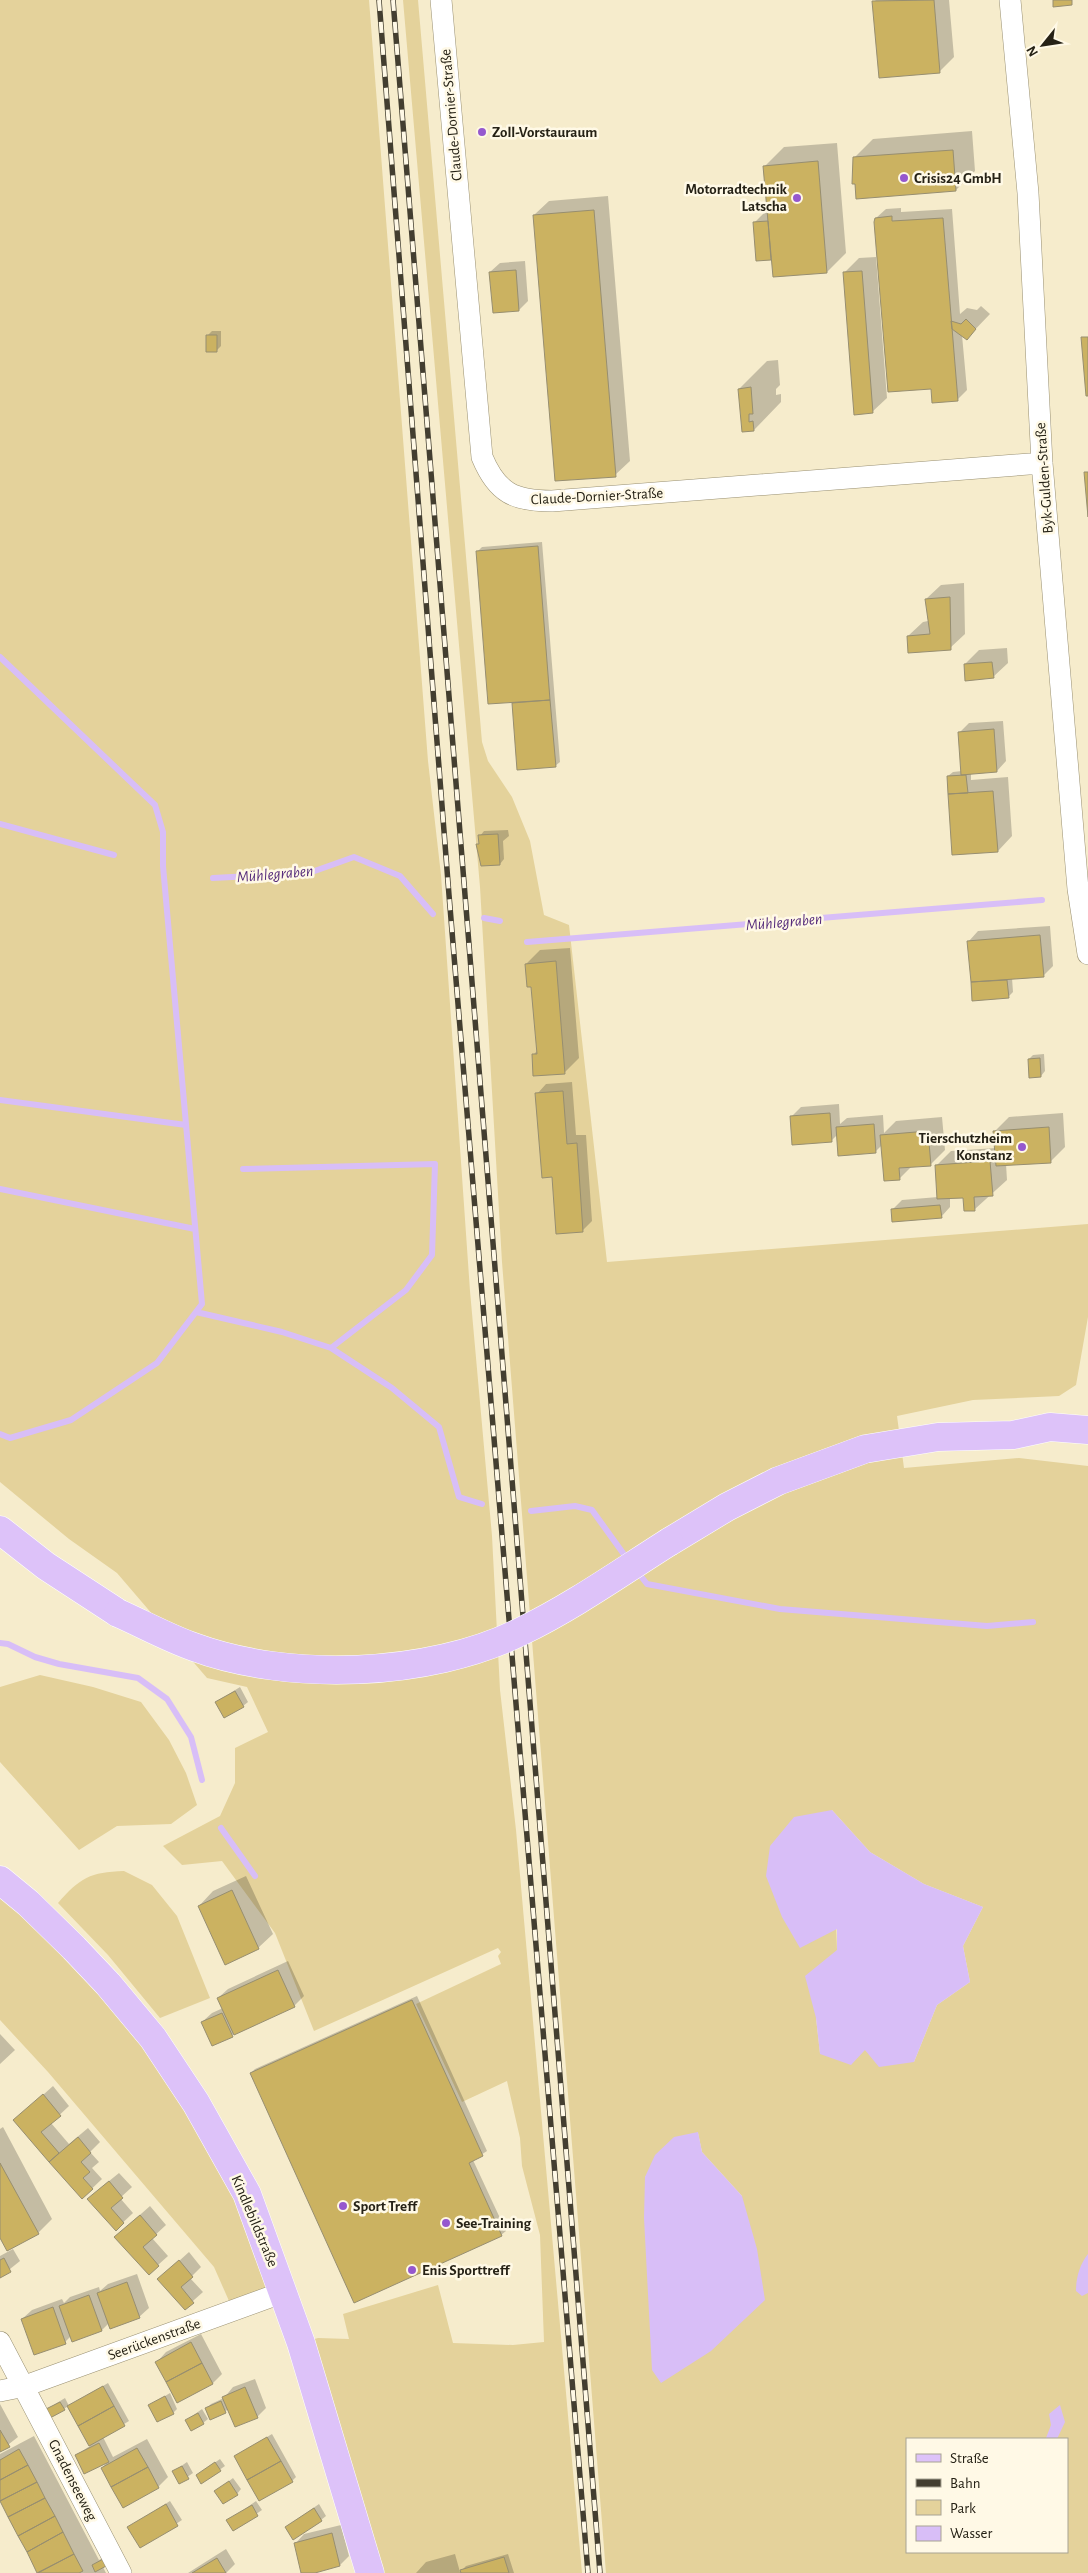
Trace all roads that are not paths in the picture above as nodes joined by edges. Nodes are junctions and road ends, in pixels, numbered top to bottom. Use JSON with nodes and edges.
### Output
{"nodes":[{"id":1,"x":441,"y":0,"type":"edge"},
{"id":2,"x":1010,"y":0,"type":"edge"},
{"id":3,"x":1042,"y":463,"type":"junction"},
{"id":4,"x":1088,"y":954,"type":"edge"},
{"id":5,"x":1088,"y":1430,"type":"edge"},
{"id":6,"x":1013,"y":1435,"type":"junction"},
{"id":7,"x":1088,"y":1449,"type":"edge"},
{"id":8,"x":0,"y":1530,"type":"edge"},
{"id":9,"x":0,"y":1880,"type":"edge"},
{"id":10,"x":284,"y":2292,"type":"junction"},
{"id":11,"x":0,"y":2342,"type":"edge"},
{"id":12,"x":25,"y":2386,"type":"junction"},
{"id":13,"x":0,"y":2391,"type":"edge"},
{"id":14,"x":121,"y":2573,"type":"edge"},
{"id":15,"x":370,"y":2573,"type":"edge"}],
"edges":[{"from":1,"to":3,"type":"street","name":"Claude-Dornier-Straße"},
{"from":2,"to":3,"type":"street","name":"Byk-Gulden-Straße"},
{"from":3,"to":4,"type":"street","name":"Byk-Gulden-Straße"},
{"from":5,"to":6,"type":"main road"},
{"from":6,"to":7,"type":"main road"},
{"from":6,"to":8,"type":"main road","bridge":true},
{"from":9,"to":10,"type":"main road","name":"Kindlebildstraße"},
{"from":10,"to":12,"type":"street","name":"Seerückenstraße"},
{"from":10,"to":15,"type":"main road","name":"Kindlebildstraße"},
{"from":11,"to":12,"type":"street","name":"Gnadenseeweg"},
{"from":12,"to":13,"type":"street","name":"Seerückenstraße"},
{"from":12,"to":14,"type":"street","name":"Gnadenseeweg"}]}
